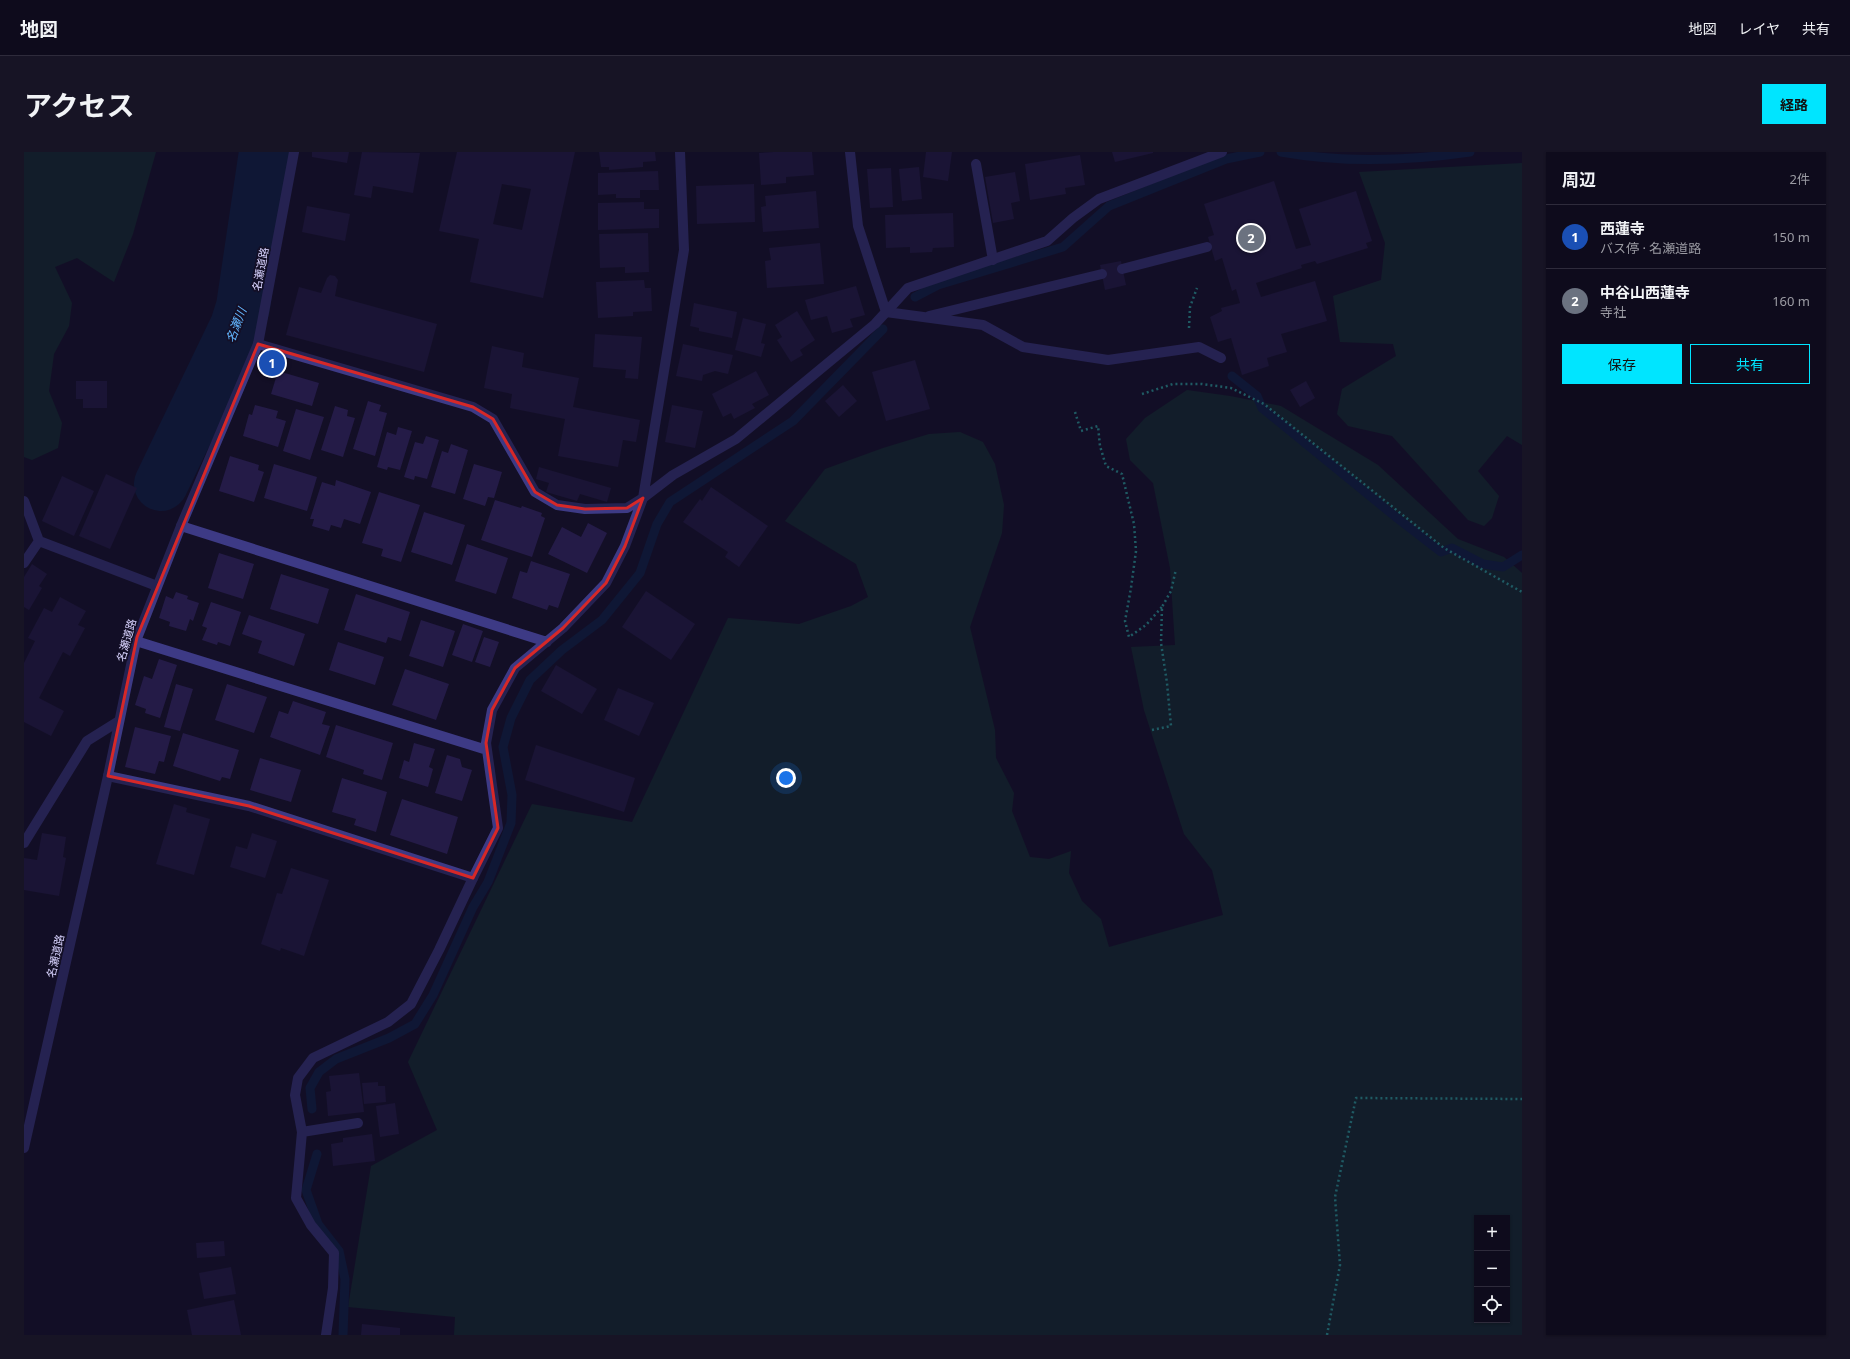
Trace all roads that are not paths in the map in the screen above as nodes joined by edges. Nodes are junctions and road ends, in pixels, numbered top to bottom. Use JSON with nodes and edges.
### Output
{"nodes":[{"id":1,"x":294,"y":152,"type":"edge"},
{"id":2,"x":680,"y":152,"type":"edge"},
{"id":3,"x":850,"y":152,"type":"edge"},
{"id":4,"x":1222,"y":152,"type":"edge"},
{"id":5,"x":976,"y":164,"type":"dead end"},
{"id":6,"x":1207,"y":247,"type":"dead end"},
{"id":7,"x":993,"y":260,"type":"junction"},
{"id":8,"x":1122,"y":269,"type":"dead end"},
{"id":9,"x":1102,"y":274,"type":"dead end"},
{"id":10,"x":886,"y":312,"type":"junction"},
{"id":11,"x":924,"y":317,"type":"junction"},
{"id":12,"x":258,"y":344,"type":"junction"},
{"id":13,"x":1221,"y":358,"type":"dead end"},
{"id":14,"x":642,"y":498,"type":"junction"},
{"id":15,"x":24,"y":502,"type":"edge"},
{"id":16,"x":181,"y":526,"type":"junction"},
{"id":17,"x":39,"y":541,"type":"junction"},
{"id":18,"x":24,"y":563,"type":"edge"},
{"id":19,"x":157,"y":586,"type":"junction"},
{"id":20,"x":136,"y":641,"type":"junction"},
{"id":21,"x":547,"y":642,"type":"junction"},
{"id":22,"x":120,"y":721,"type":"junction"},
{"id":23,"x":487,"y":750,"type":"junction"},
{"id":24,"x":108,"y":776,"type":"junction"},
{"id":25,"x":24,"y":843,"type":"edge"},
{"id":26,"x":473,"y":878,"type":"junction"},
{"id":27,"x":358,"y":1123,"type":"dead end"},
{"id":28,"x":302,"y":1132,"type":"junction"},
{"id":29,"x":24,"y":1148,"type":"edge"},
{"id":30,"x":326,"y":1335,"type":"edge"}],
"edges":[{"from":1,"to":12,"type":"street","name":"名瀬道路"},
{"from":2,"to":14,"type":"street"},
{"from":3,"to":10,"type":"street"},
{"from":4,"to":7,"type":"street"},
{"from":5,"to":7,"type":"street"},
{"from":6,"to":8,"type":"street"},
{"from":7,"to":10,"type":"street"},
{"from":9,"to":11,"type":"street"},
{"from":10,"to":11,"type":"street"},
{"from":10,"to":14,"type":"street"},
{"from":11,"to":13,"type":"street"},
{"from":12,"to":14,"type":"street"},
{"from":12,"to":16,"type":"street","name":"名瀬道路"},
{"from":14,"to":21,"type":"street"},
{"from":15,"to":17,"type":"street"},
{"from":16,"to":19,"type":"street","name":"名瀬道路"},
{"from":16,"to":21,"type":"street"},
{"from":17,"to":18,"type":"street"},
{"from":17,"to":19,"type":"street"},
{"from":19,"to":20,"type":"street","name":"名瀬道路"},
{"from":20,"to":22,"type":"street","name":"名瀬道路"},
{"from":20,"to":23,"type":"street"},
{"from":21,"to":23,"type":"street"},
{"from":22,"to":24,"type":"street","name":"名瀬道路"},
{"from":22,"to":25,"type":"street"},
{"from":23,"to":26,"type":"street"},
{"from":24,"to":26,"type":"street"},
{"from":24,"to":29,"type":"street","name":"名瀬道路"},
{"from":26,"to":28,"type":"street"},
{"from":27,"to":28,"type":"street"},
{"from":28,"to":30,"type":"street"}]}
